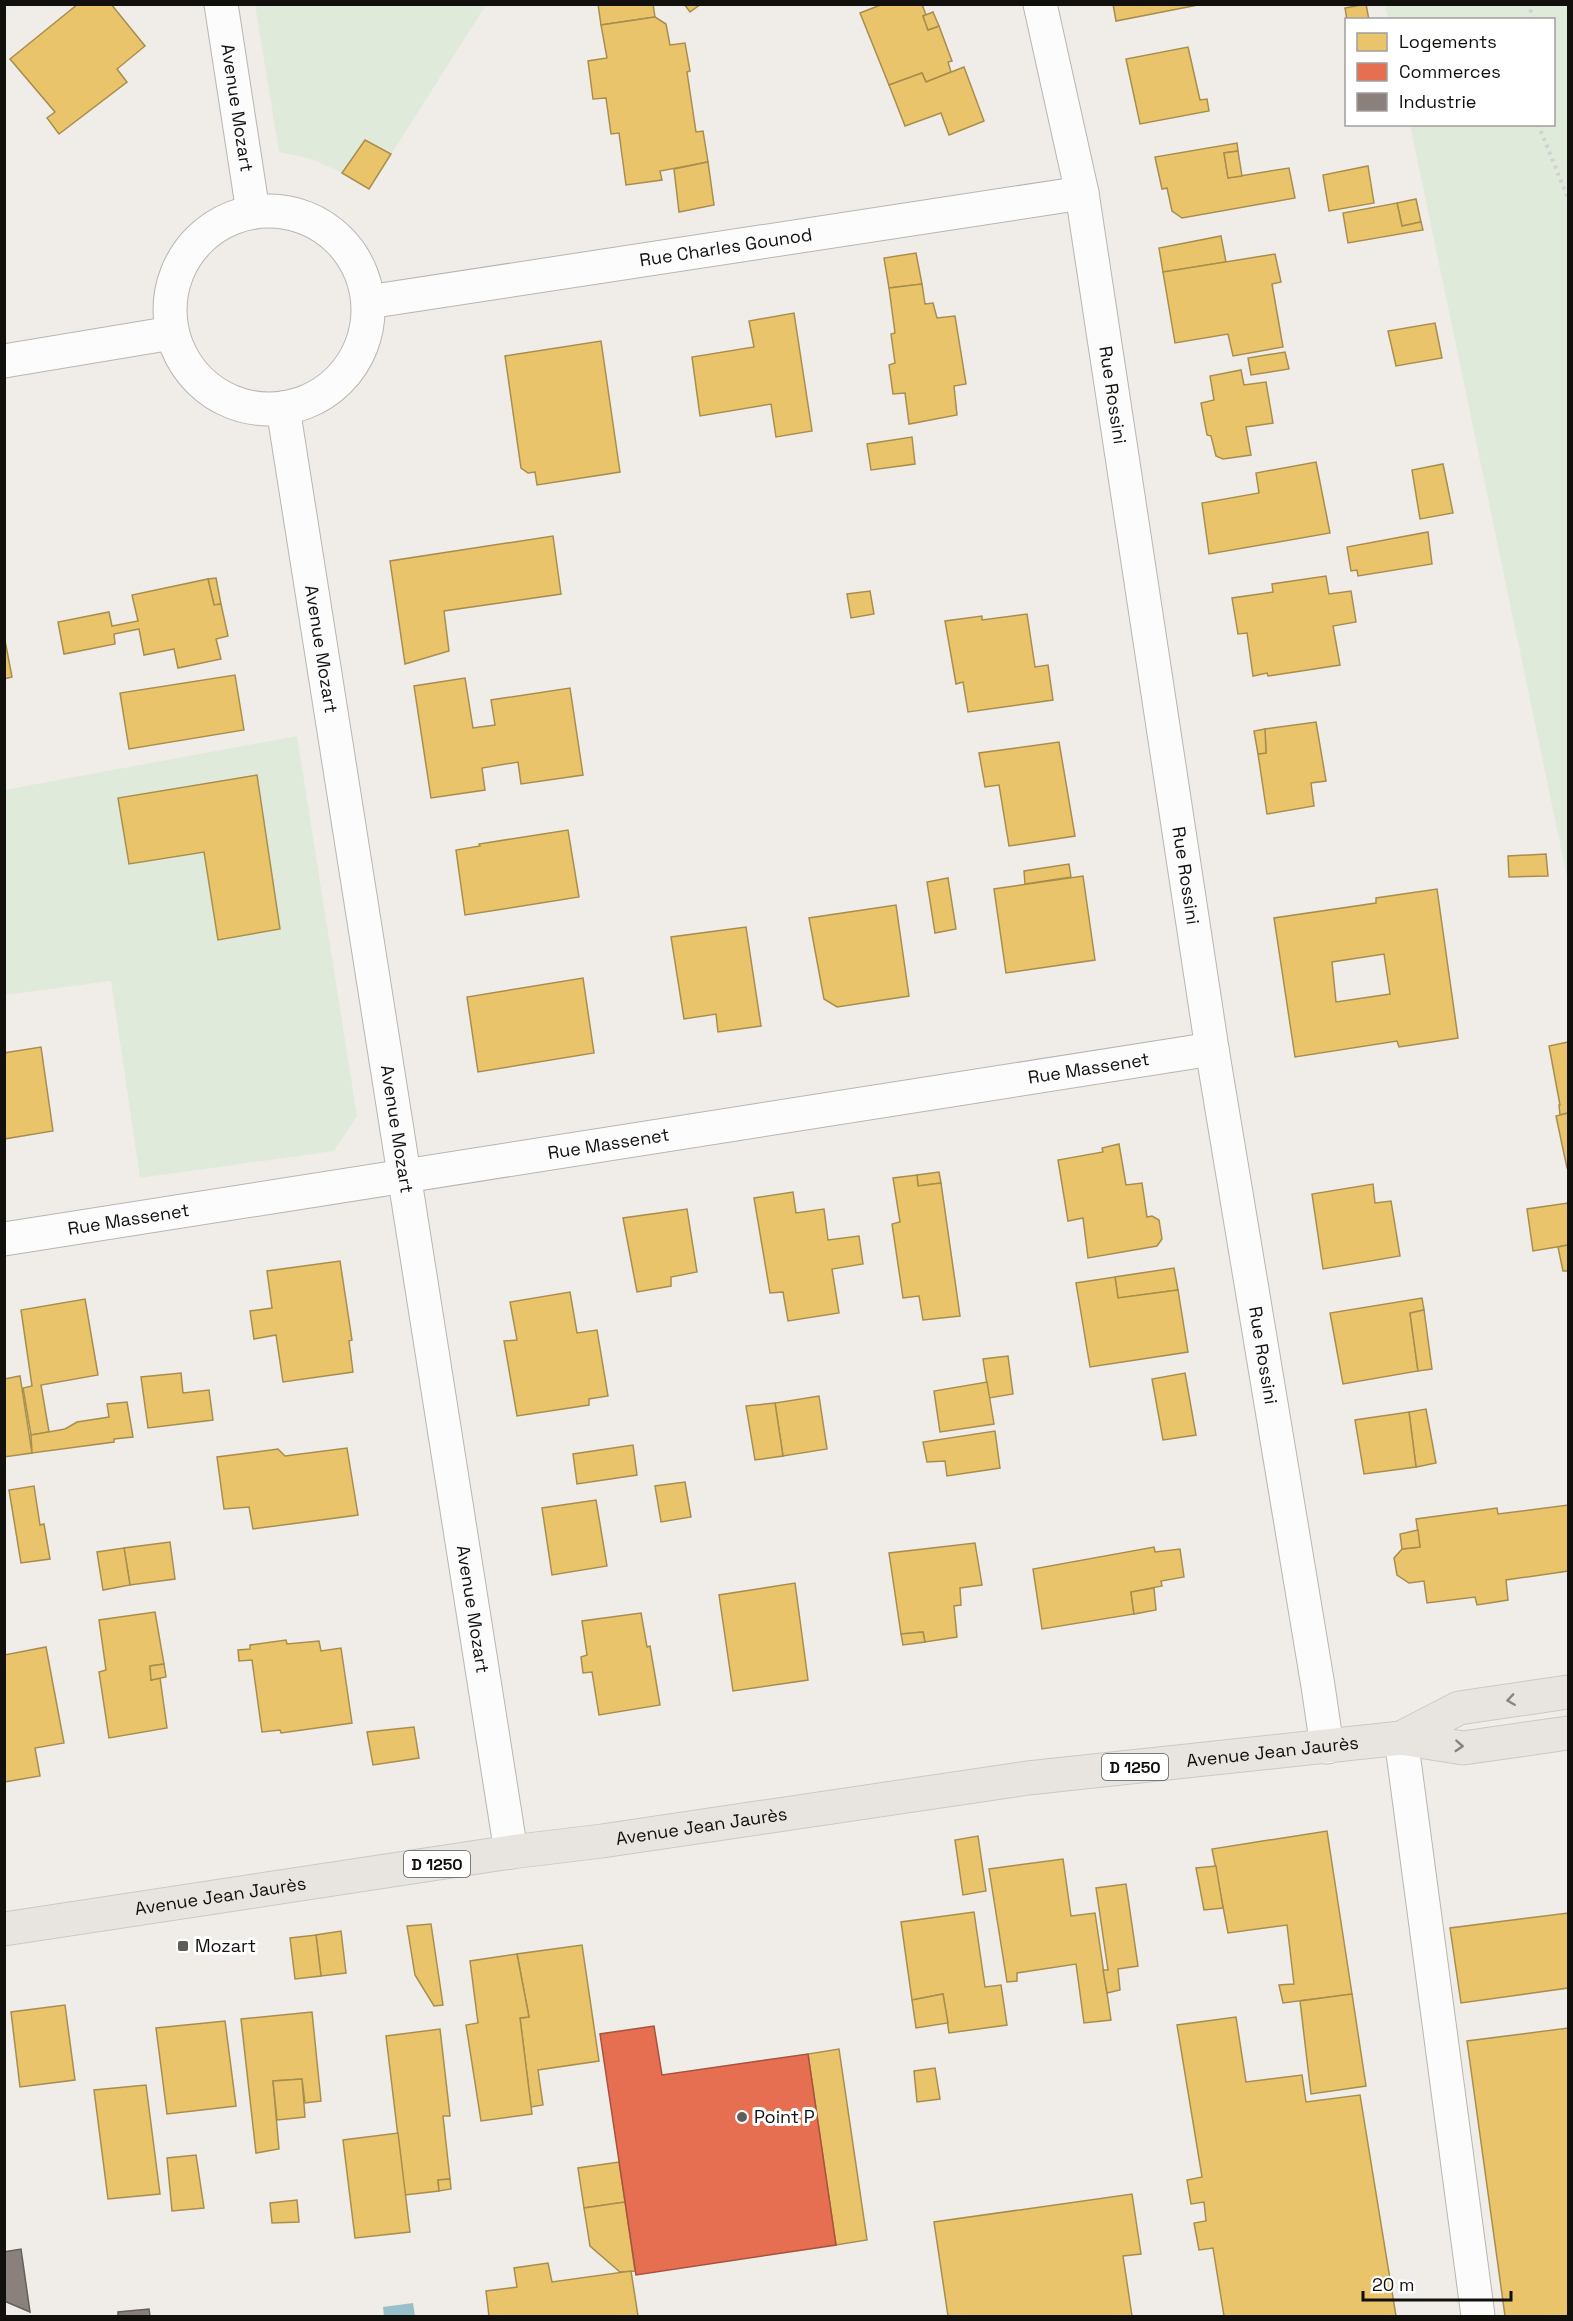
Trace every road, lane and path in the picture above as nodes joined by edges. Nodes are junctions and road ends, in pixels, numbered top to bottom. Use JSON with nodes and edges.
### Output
{"nodes":[{"id":1,"x":220,"y":4,"type":"edge"},
{"id":2,"x":1040,"y":4,"type":"edge"},
{"id":3,"x":1539,"y":126,"type":"edge"},
{"id":4,"x":1083,"y":193,"type":"junction"},
{"id":5,"x":1569,"y":198,"type":"edge"},
{"id":6,"x":253,"y":212,"type":"junction"},
{"id":7,"x":368,"y":302,"type":"junction"},
{"id":8,"x":172,"y":333,"type":"junction"},
{"id":9,"x":4,"y":361,"type":"edge"},
{"id":10,"x":283,"y":408,"type":"junction"},
{"id":11,"x":1212,"y":1049,"type":"junction"},
{"id":12,"x":404,"y":1178,"type":"junction"},
{"id":13,"x":4,"y":1239,"type":"edge"},
{"id":14,"x":1569,"y":1692,"type":"edge"},
{"id":15,"x":1569,"y":1733,"type":"edge"},
{"id":16,"x":1401,"y":1738,"type":"junction"},
{"id":17,"x":1327,"y":1747,"type":"junction"},
{"id":18,"x":511,"y":1852,"type":"junction"},
{"id":19,"x":4,"y":1929,"type":"edge"},
{"id":20,"x":1478,"y":2316,"type":"edge"}],
"edges":[{"from":1,"to":6,"type":"street","name":"Avenue Mozart"},
{"from":2,"to":4,"type":"street","name":"Rue Rossini"},
{"from":3,"to":5,"type":"path"},
{"from":4,"to":7,"type":"street","name":"Rue Charles Gounod"},
{"from":4,"to":11,"type":"street","name":"Rue Rossini"},
{"from":6,"to":7,"type":"street"},
{"from":6,"to":8,"type":"street"},
{"from":7,"to":10,"type":"street"},
{"from":8,"to":9,"type":"street"},
{"from":8,"to":10,"type":"street"},
{"from":10,"to":12,"type":"street","name":"Avenue Mozart"},
{"from":11,"to":12,"type":"street","name":"Rue Massenet"},
{"from":11,"to":17,"type":"street","name":"Rue Rossini"},
{"from":12,"to":13,"type":"street","name":"Rue Massenet"},
{"from":12,"to":18,"type":"street","name":"Avenue Mozart"},
{"from":14,"to":16,"type":"main road","name":"Avenue Jean Jaurès","number":"D 1250","one_way":true},
{"from":16,"to":15,"type":"main road","name":"Avenue Jean Jaurès","number":"D 1250","one_way":true},
{"from":16,"to":17,"type":"main road","name":"Avenue Jean Jaurès","number":"D 1250"},
{"from":16,"to":20,"type":"street"},
{"from":17,"to":18,"type":"main road","name":"Avenue Jean Jaurès","number":"D 1250"},
{"from":18,"to":19,"type":"main road","name":"Avenue Jean Jaurès","number":"D 1250"}]}
